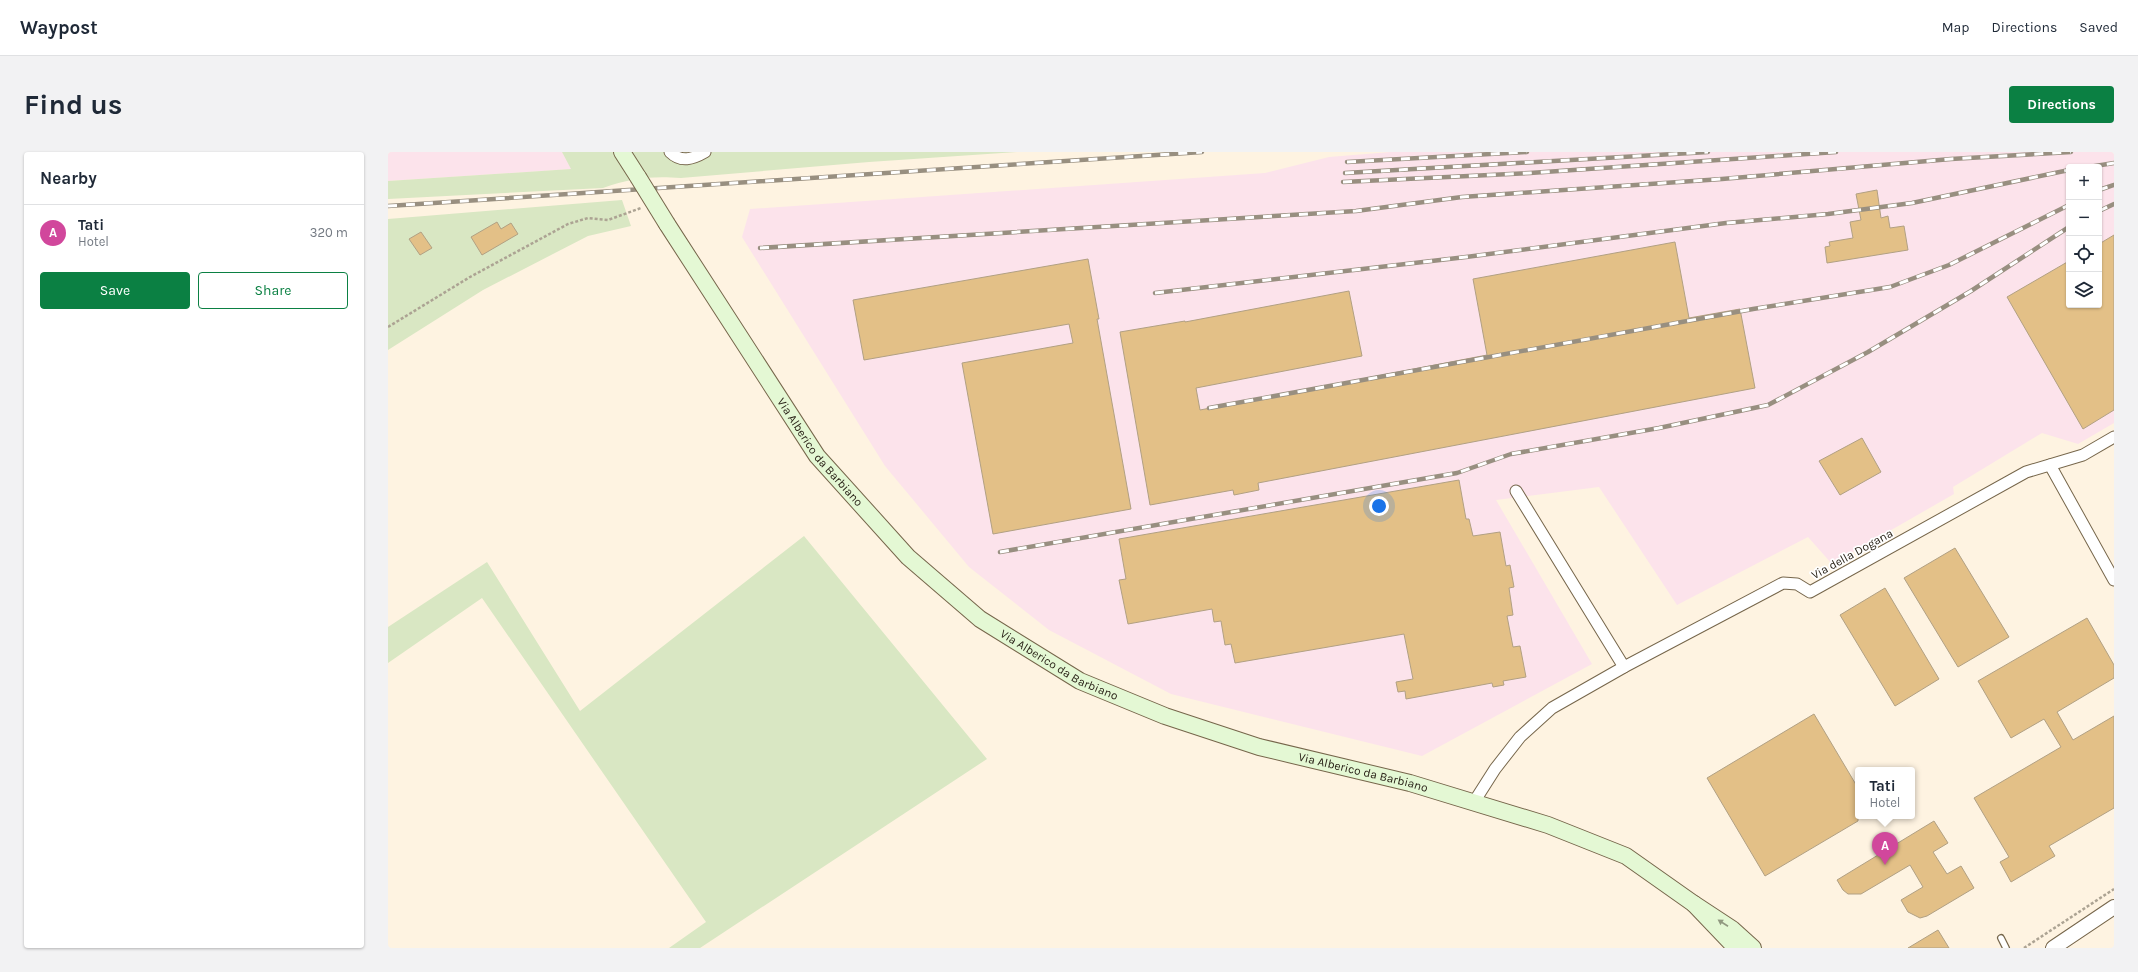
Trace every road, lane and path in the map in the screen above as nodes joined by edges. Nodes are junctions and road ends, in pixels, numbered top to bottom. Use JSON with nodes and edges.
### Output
{"nodes":[{"id":1,"x":622,"y":152,"type":"edge"},
{"id":2,"x":670,"y":152,"type":"edge"},
{"id":3,"x":705,"y":152,"type":"edge"},
{"id":4,"x":643,"y":208,"type":"dead end"},
{"id":5,"x":388,"y":327,"type":"edge"},
{"id":6,"x":2114,"y":437,"type":"edge"},
{"id":7,"x":2050,"y":465,"type":"junction"},
{"id":8,"x":1516,"y":491,"type":"dead end"},
{"id":9,"x":2114,"y":580,"type":"edge"},
{"id":10,"x":1624,"y":667,"type":"junction"},
{"id":11,"x":1474,"y":802,"type":"junction"},
{"id":12,"x":2114,"y":890,"type":"edge"},
{"id":13,"x":1694,"y":904,"type":"junction"},
{"id":14,"x":2114,"y":907,"type":"edge"},
{"id":15,"x":2001,"y":938,"type":"dead end"},
{"id":16,"x":1736,"y":948,"type":"edge"},
{"id":17,"x":1753,"y":948,"type":"edge"},
{"id":18,"x":2006,"y":948,"type":"edge"},
{"id":19,"x":2024,"y":948,"type":"edge"},
{"id":20,"x":2053,"y":948,"type":"edge"}],
"edges":[{"from":1,"to":11,"type":"main road","name":"Via Alberico da Barbiano","bridge":true},
{"from":2,"to":3,"type":"street"},
{"from":4,"to":5,"type":"path"},
{"from":6,"to":7,"type":"street","name":"Via della Dogana"},
{"from":7,"to":9,"type":"street"},
{"from":7,"to":10,"type":"street","name":"Via della Dogana"},
{"from":8,"to":10,"type":"street"},
{"from":10,"to":11,"type":"street","name":"Via della Dogana"},
{"from":11,"to":13,"type":"main road","name":"Via Alberico da Barbiano"},
{"from":12,"to":19,"type":"path"},
{"from":13,"to":16,"type":"main road","name":"Via Alberico da Barbiano"},
{"from":17,"to":13,"type":"main road","name":"Via Alberico da Barbiano","one_way":true},
{"from":14,"to":20,"type":"street"},
{"from":15,"to":18,"type":"lane"}]}
